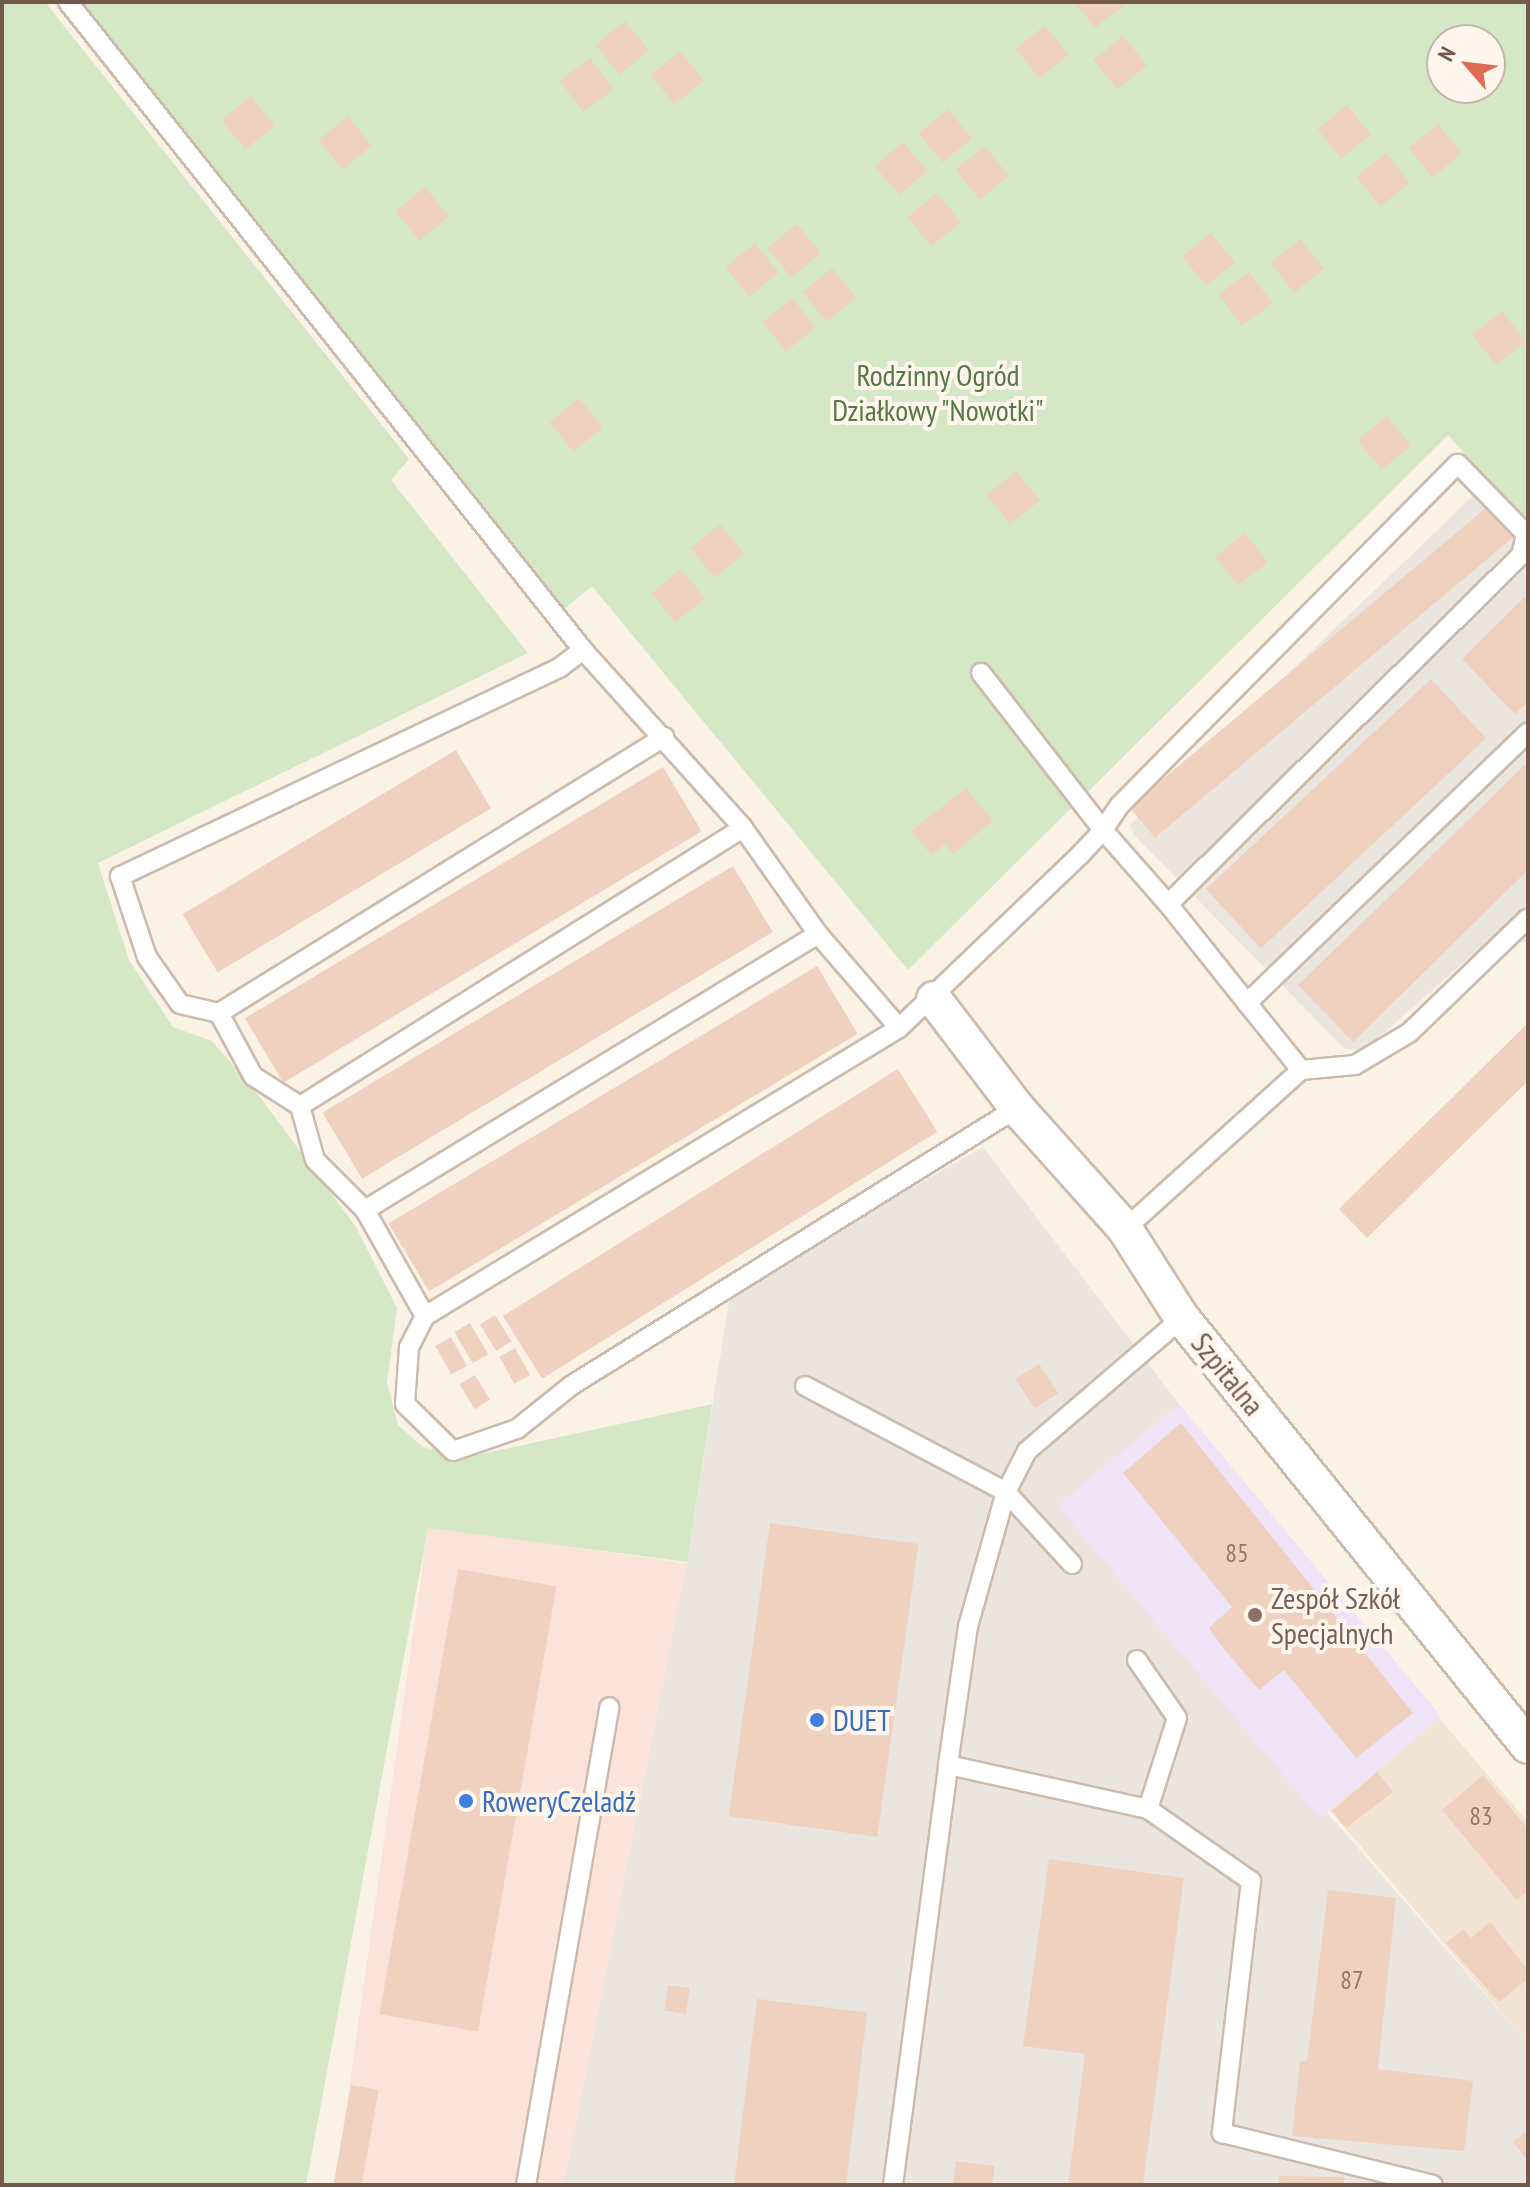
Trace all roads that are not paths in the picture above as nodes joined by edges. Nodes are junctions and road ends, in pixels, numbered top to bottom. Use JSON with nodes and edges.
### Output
{"nodes":[{"id":1,"x":68,"y":2,"type":"edge"},
{"id":2,"x":583,"y":650,"type":"junction"},
{"id":3,"x":981,"y":673,"type":"dead end"},
{"id":4,"x":1528,"y":733,"type":"edge"},
{"id":5,"x":664,"y":737,"type":"junction"},
{"id":6,"x":743,"y":828,"type":"junction"},
{"id":7,"x":1103,"y":830,"type":"junction"},
{"id":8,"x":1168,"y":904,"type":"junction"},
{"id":9,"x":1525,"y":928,"type":"edge"},
{"id":10,"x":818,"y":934,"type":"junction"},
{"id":11,"x":934,"y":999,"type":"junction"},
{"id":12,"x":1247,"y":1003,"type":"junction"},
{"id":13,"x":219,"y":1013,"type":"junction"},
{"id":14,"x":899,"y":1028,"type":"junction"},
{"id":15,"x":1301,"y":1070,"type":"junction"},
{"id":16,"x":300,"y":1106,"type":"junction"},
{"id":17,"x":1017,"y":1108,"type":"junction"},
{"id":18,"x":365,"y":1210,"type":"junction"},
{"id":19,"x":1125,"y":1229,"type":"junction"},
{"id":20,"x":425,"y":1316,"type":"junction"},
{"id":21,"x":1182,"y":1318,"type":"junction"},
{"id":22,"x":805,"y":1386,"type":"dead end"},
{"id":23,"x":1006,"y":1492,"type":"junction"},
{"id":24,"x":1072,"y":1564,"type":"dead end"},
{"id":25,"x":1137,"y":1660,"type":"dead end"},
{"id":26,"x":609,"y":1707,"type":"dead end"},
{"id":27,"x":1528,"y":1746,"type":"edge"},
{"id":28,"x":948,"y":1765,"type":"junction"},
{"id":29,"x":1148,"y":1809,"type":"junction"},
{"id":30,"x":526,"y":2185,"type":"edge"},
{"id":31,"x":893,"y":2185,"type":"edge"},
{"id":32,"x":1433,"y":2185,"type":"edge"}],
"edges":[{"from":1,"to":2,"type":"lane"},
{"from":2,"to":5,"type":"lane"},
{"from":2,"to":13,"type":"lane"},
{"from":3,"to":7,"type":"lane"},
{"from":4,"to":12,"type":"lane"},
{"from":5,"to":6,"type":"lane"},
{"from":5,"to":13,"type":"lane"},
{"from":6,"to":10,"type":"lane"},
{"from":6,"to":16,"type":"lane"},
{"from":7,"to":8,"type":"lane"},
{"from":7,"to":8,"type":"lane"},
{"from":7,"to":11,"type":"lane"},
{"from":8,"to":12,"type":"lane"},
{"from":9,"to":15,"type":"lane"},
{"from":10,"to":14,"type":"lane"},
{"from":10,"to":18,"type":"lane"},
{"from":11,"to":14,"type":"lane"},
{"from":11,"to":17,"type":"street","name":"Szpitalna"},
{"from":12,"to":15,"type":"lane"},
{"from":13,"to":16,"type":"lane"},
{"from":14,"to":20,"type":"lane"},
{"from":15,"to":19,"type":"lane"},
{"from":16,"to":18,"type":"lane"},
{"from":17,"to":19,"type":"street","name":"Szpitalna"},
{"from":17,"to":20,"type":"lane"},
{"from":18,"to":20,"type":"lane"},
{"from":19,"to":21,"type":"street","name":"Szpitalna"},
{"from":21,"to":23,"type":"lane"},
{"from":21,"to":27,"type":"street","name":"Szpitalna"},
{"from":22,"to":23,"type":"lane"},
{"from":23,"to":24,"type":"lane"},
{"from":23,"to":28,"type":"lane"},
{"from":25,"to":29,"type":"lane"},
{"from":26,"to":30,"type":"lane"},
{"from":28,"to":29,"type":"lane"},
{"from":28,"to":31,"type":"lane"},
{"from":29,"to":32,"type":"lane"}]}
